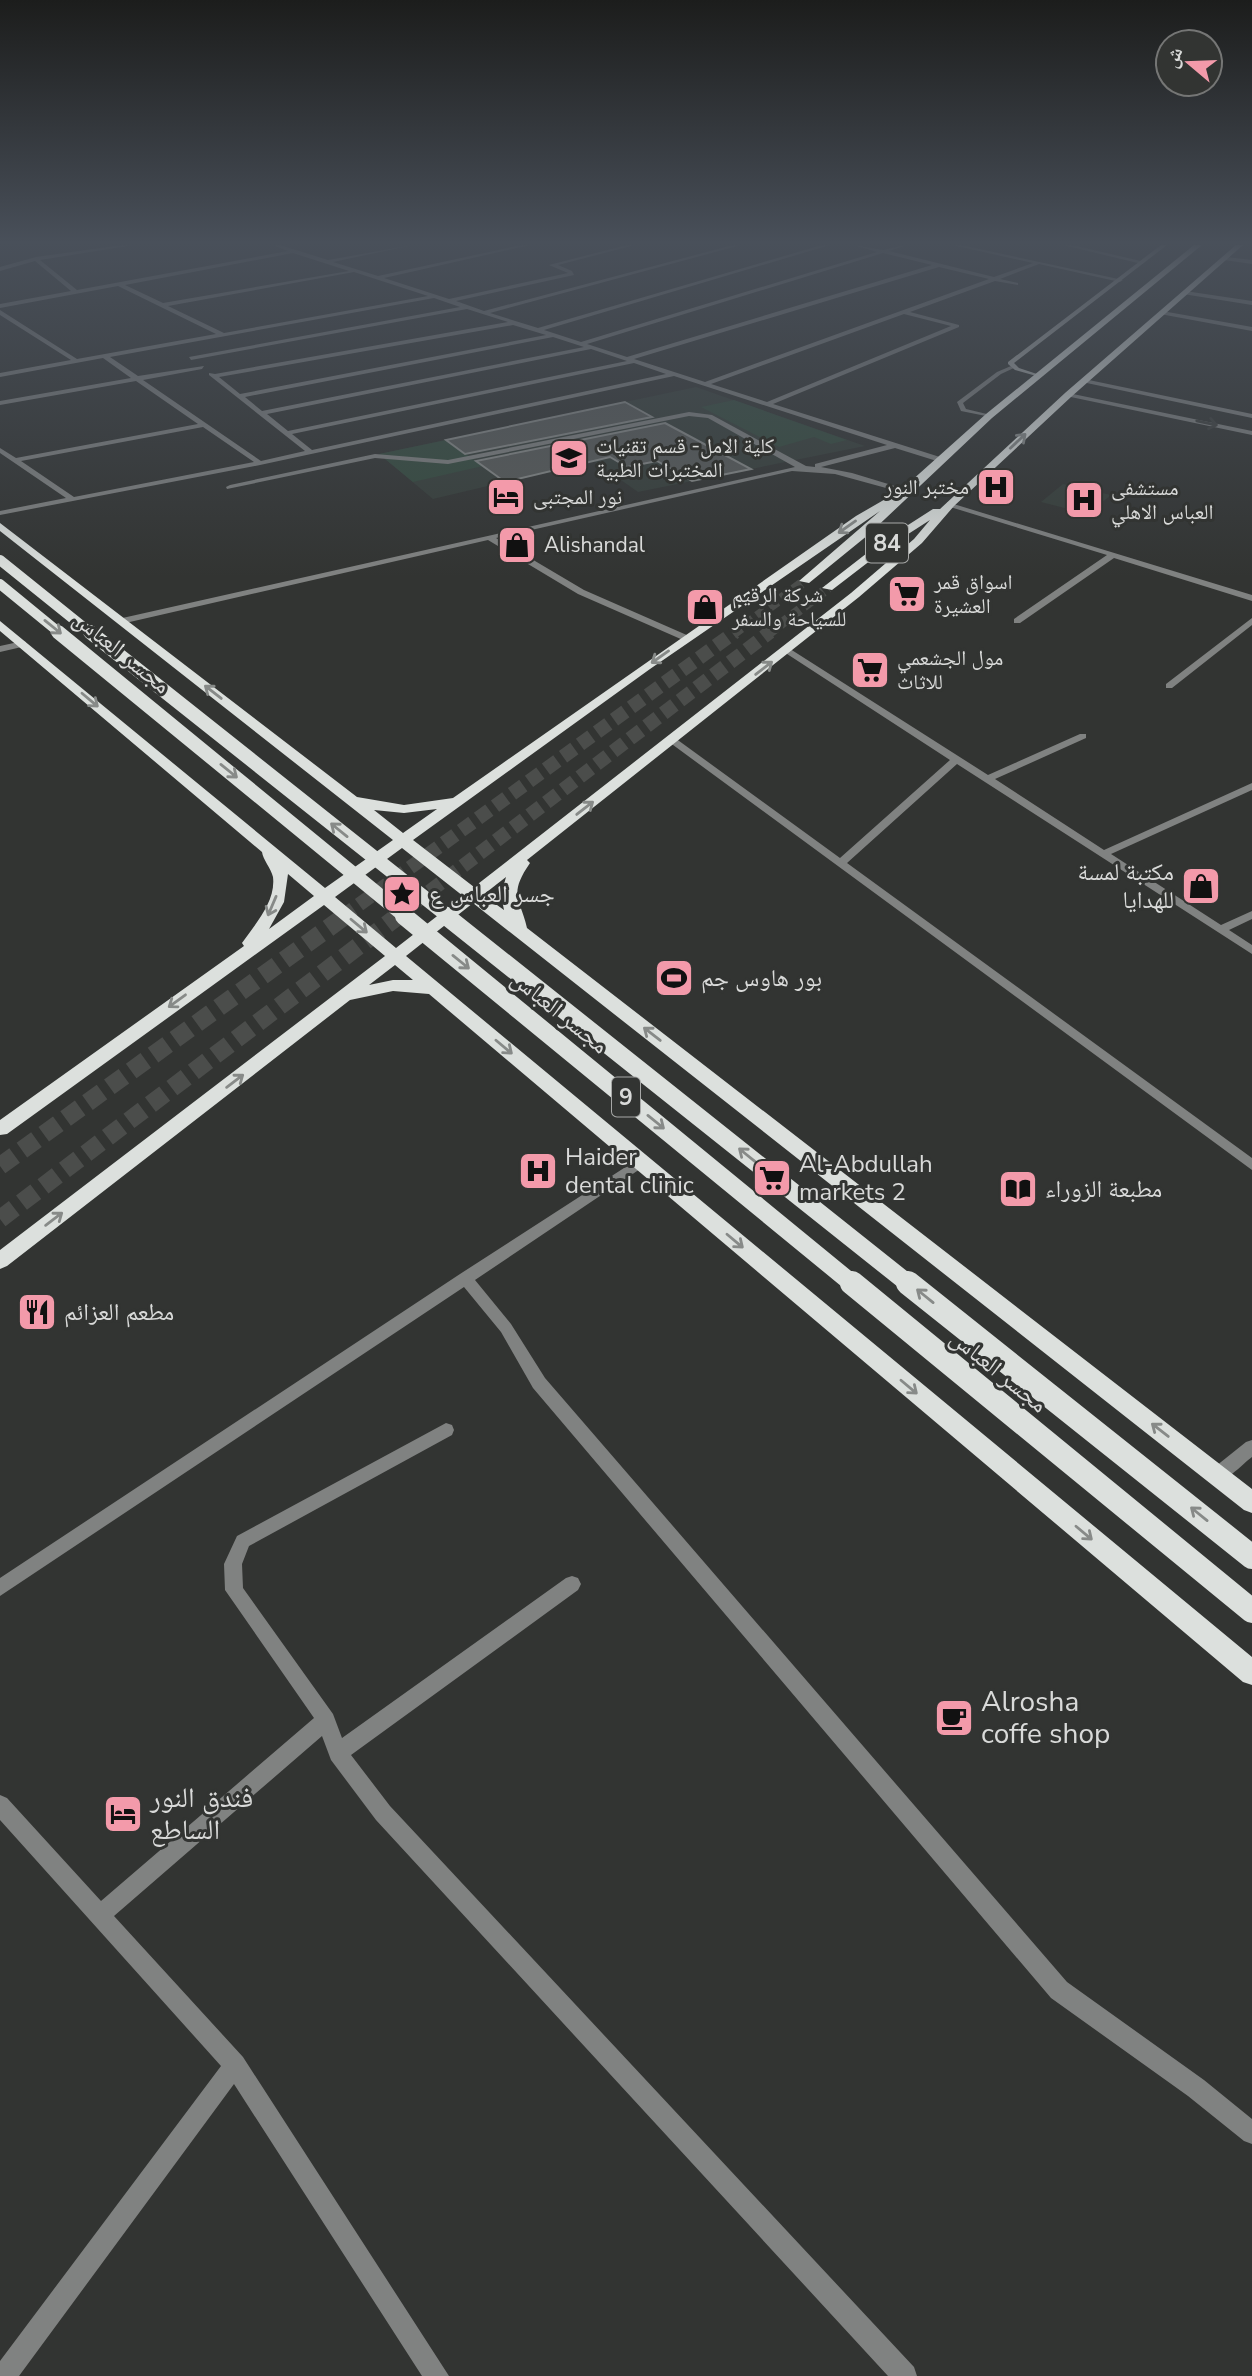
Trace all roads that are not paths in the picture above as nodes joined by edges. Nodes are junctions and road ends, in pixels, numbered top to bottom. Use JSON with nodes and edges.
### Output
{"nodes":[{"id":1,"x":68,"y":356,"type":"edge"},
{"id":2,"x":104,"y":356,"type":"joint"},
{"id":3,"x":203,"y":356,"type":"edge"},
{"id":4,"x":329,"y":356,"type":"edge"},
{"id":5,"x":446,"y":356,"type":"edge"},
{"id":6,"x":552,"y":356,"type":"edge"},
{"id":7,"x":618,"y":356,"type":"edge"},
{"id":8,"x":644,"y":356,"type":"edge"},
{"id":9,"x":783,"y":356,"type":"edge"},
{"id":10,"x":884,"y":356,"type":"edge"},
{"id":11,"x":1019,"y":356,"type":"edge"},
{"id":12,"x":1063,"y":356,"type":"edge"},
{"id":13,"x":1112,"y":356,"type":"edge"},
{"id":14,"x":631,"y":360,"type":"junction"},
{"id":15,"x":76,"y":361,"type":"junction"},
{"id":16,"x":202,"y":367,"type":"junction"},
{"id":17,"x":1013,"y":367,"type":"junction"},
{"id":18,"x":675,"y":374,"type":"junction"},
{"id":19,"x":0,"y":375,"type":"edge"},
{"id":20,"x":214,"y":376,"type":"junction"},
{"id":21,"x":1038,"y":376,"type":"junction"},
{"id":22,"x":136,"y":378,"type":"junction"},
{"id":23,"x":1084,"y":381,"type":"junction"},
{"id":24,"x":705,"y":384,"type":"junction"},
{"id":25,"x":1068,"y":395,"type":"junction"},
{"id":26,"x":239,"y":396,"type":"junction"},
{"id":27,"x":0,"y":403,"type":"edge"},
{"id":28,"x":767,"y":404,"type":"junction"},
{"id":29,"x":261,"y":413,"type":"junction"},
{"id":30,"x":989,"y":416,"type":"junction"},
{"id":31,"x":1252,"y":416,"type":"edge"},
{"id":32,"x":204,"y":425,"type":"junction"},
{"id":33,"x":287,"y":433,"type":"junction"},
{"id":34,"x":1252,"y":433,"type":"edge"},
{"id":35,"x":894,"y":445,"type":"junction"},
{"id":36,"x":0,"y":450,"type":"edge"},
{"id":37,"x":311,"y":452,"type":"junction"},
{"id":38,"x":15,"y":460,"type":"junction"},
{"id":39,"x":940,"y":460,"type":"junction"},
{"id":40,"x":260,"y":463,"type":"junction"},
{"id":41,"x":808,"y":468,"type":"junction"},
{"id":42,"x":230,"y":486,"type":"dead end"},
{"id":43,"x":905,"y":492,"type":"junction"},
{"id":44,"x":72,"y":499,"type":"junction"},
{"id":45,"x":950,"y":504,"type":"junction"},
{"id":46,"x":0,"y":513,"type":"edge"},
{"id":47,"x":0,"y":526,"type":"edge"},
{"id":48,"x":488,"y":537,"type":"junction"},
{"id":49,"x":1113,"y":555,"type":"junction"},
{"id":50,"x":0,"y":560,"type":"edge"},
{"id":51,"x":805,"y":581,"type":"tunnel mouth"},
{"id":52,"x":0,"y":584,"type":"edge"},
{"id":53,"x":828,"y":588,"type":"tunnel mouth"},
{"id":54,"x":1252,"y":598,"type":"edge"},
{"id":55,"x":121,"y":621,"type":"junction"},
{"id":56,"x":1017,"y":621,"type":"dead end"},
{"id":57,"x":1252,"y":621,"type":"edge"},
{"id":58,"x":0,"y":625,"type":"edge"},
{"id":59,"x":686,"y":638,"type":"junction"},
{"id":60,"x":23,"y":644,"type":"junction"},
{"id":61,"x":0,"y":649,"type":"edge"},
{"id":62,"x":786,"y":650,"type":"junction"},
{"id":63,"x":1169,"y":685,"type":"dead end"},
{"id":64,"x":1083,"y":736,"type":"dead end"},
{"id":65,"x":672,"y":740,"type":"junction"},
{"id":66,"x":957,"y":760,"type":"junction"},
{"id":67,"x":987,"y":779,"type":"junction"},
{"id":68,"x":1252,"y":786,"type":"edge"},
{"id":69,"x":346,"y":796,"type":"junction"},
{"id":70,"x":463,"y":796,"type":"junction"},
{"id":71,"x":402,"y":840,"type":"junction"},
{"id":72,"x":262,"y":844,"type":"junction"},
{"id":73,"x":531,"y":850,"type":"junction"},
{"id":74,"x":1103,"y":854,"type":"junction"},
{"id":75,"x":840,"y":864,"type":"junction"},
{"id":76,"x":474,"y":895,"type":"junction"},
{"id":77,"x":323,"y":896,"type":"junction"},
{"id":78,"x":1252,"y":914,"type":"edge"},
{"id":79,"x":1221,"y":930,"type":"junction"},
{"id":80,"x":527,"y":937,"type":"junction"},
{"id":81,"x":1252,"y":950,"type":"edge"},
{"id":82,"x":396,"y":956,"type":"junction"},
{"id":83,"x":233,"y":961,"type":"junction"},
{"id":84,"x":436,"y":991,"type":"junction"},
{"id":85,"x":331,"y":1007,"type":"junction"},
{"id":86,"x":0,"y":1129,"type":"edge"},
{"id":87,"x":641,"y":1162,"type":"junction"},
{"id":88,"x":1252,"y":1165,"type":"edge"},
{"id":89,"x":0,"y":1261,"type":"edge"},
{"id":90,"x":465,"y":1278,"type":"junction"},
{"id":91,"x":446,"y":1430,"type":"dead end"},
{"id":92,"x":1252,"y":1447,"type":"edge"},
{"id":93,"x":1217,"y":1475,"type":"junction"},
{"id":94,"x":1252,"y":1503,"type":"edge"},
{"id":95,"x":1252,"y":1557,"type":"edge"},
{"id":96,"x":572,"y":1584,"type":"dead end"},
{"id":97,"x":0,"y":1588,"type":"edge"},
{"id":98,"x":1252,"y":1611,"type":"edge"},
{"id":99,"x":1252,"y":1673,"type":"edge"},
{"id":100,"x":326,"y":1720,"type":"junction"},
{"id":101,"x":338,"y":1753,"type":"junction"},
{"id":102,"x":0,"y":1805,"type":"edge"},
{"id":103,"x":100,"y":1915,"type":"junction"},
{"id":104,"x":235,"y":2065,"type":"junction"},
{"id":105,"x":1252,"y":2133,"type":"edge"},
{"id":106,"x":4,"y":2376,"type":"edge"},
{"id":107,"x":438,"y":2376,"type":"edge"},
{"id":108,"x":905,"y":2376,"type":"edge"}],
"edges":[{"from":1,"to":15,"type":"street"},
{"from":2,"to":15,"type":"street"},
{"from":2,"to":22,"type":"street"},
{"from":3,"to":16,"type":"street"},
{"from":4,"to":20,"type":"street"},
{"from":5,"to":26,"type":"street"},
{"from":6,"to":29,"type":"street"},
{"from":7,"to":14,"type":"street"},
{"from":8,"to":14,"type":"street"},
{"from":9,"to":24,"type":"street"},
{"from":10,"to":28,"type":"street"},
{"from":11,"to":17,"type":"main road"},
{"from":12,"to":21,"type":"highway","number":"84"},
{"from":13,"to":23,"type":"highway","number":"84"},
{"from":14,"to":18,"type":"street"},
{"from":14,"to":33,"type":"street"},
{"from":15,"to":19,"type":"street"},
{"from":16,"to":20,"type":"street"},
{"from":16,"to":22,"type":"street"},
{"from":17,"to":21,"type":"main road"},
{"from":17,"to":30,"type":"street"},
{"from":18,"to":24,"type":"street"},
{"from":18,"to":37,"type":"street"},
{"from":20,"to":26,"type":"street"},
{"from":21,"to":30,"type":"highway","number":"84"},
{"from":22,"to":27,"type":"street"},
{"from":22,"to":32,"type":"street"},
{"from":23,"to":25,"type":"highway","number":"84"},
{"from":23,"to":31,"type":"street"},
{"from":24,"to":28,"type":"street"},
{"from":25,"to":34,"type":"street","one_way":true},
{"from":45,"to":25,"type":"highway","number":"84","one_way":true},
{"from":26,"to":29,"type":"street"},
{"from":28,"to":35,"type":"street"},
{"from":29,"to":33,"type":"street"},
{"from":30,"to":39,"type":"highway","number":"84"},
{"from":32,"to":38,"type":"street"},
{"from":32,"to":40,"type":"street"},
{"from":33,"to":37,"type":"street"},
{"from":35,"to":39,"type":"street"},
{"from":35,"to":41,"type":"street"},
{"from":36,"to":38,"type":"street"},
{"from":37,"to":40,"type":"street"},
{"from":38,"to":44,"type":"street"},
{"from":39,"to":43,"type":"highway","number":"84"},
{"from":40,"to":44,"type":"street"},
{"from":41,"to":42,"type":"street"},
{"from":41,"to":43,"type":"street"},
{"from":41,"to":48,"type":"street"},
{"from":43,"to":51,"type":"highway","number":"84"},
{"from":43,"to":59,"type":"highway","one_way":true},
{"from":44,"to":46,"type":"street"},
{"from":45,"to":49,"type":"street"},
{"from":45,"to":53,"type":"highway","number":"84"},
{"from":45,"to":62,"type":"highway"},
{"from":47,"to":55,"type":"highway"},
{"from":48,"to":55,"type":"street"},
{"from":48,"to":59,"type":"street"},
{"from":49,"to":54,"type":"street"},
{"from":49,"to":56,"type":"street"},
{"from":95,"to":50,"type":"highway","name":"مجسر العباس","number":"9","one_way":true,"bridge":true},
{"from":52,"to":98,"type":"highway","name":"مجسر العباس","number":"9","one_way":true,"bridge":true},
{"from":69,"to":55,"type":"highway","one_way":true},
{"from":57,"to":63,"type":"street"},
{"from":58,"to":60,"type":"highway"},
{"from":59,"to":70,"type":"highway","one_way":true},
{"from":60,"to":61,"type":"street"},
{"from":60,"to":72,"type":"highway","one_way":true},
{"from":65,"to":62,"type":"highway","one_way":true},
{"from":62,"to":66,"type":"street"},
{"from":64,"to":67,"type":"street"},
{"from":73,"to":65,"type":"highway","one_way":true},
{"from":65,"to":75,"type":"street"},
{"from":66,"to":67,"type":"street"},
{"from":66,"to":75,"type":"street"},
{"from":67,"to":74,"type":"street"},
{"from":68,"to":74,"type":"street"},
{"from":69,"to":70,"type":"highway"},
{"from":69,"to":71,"type":"highway"},
{"from":70,"to":71,"type":"highway"},
{"from":71,"to":76,"type":"highway"},
{"from":71,"to":77,"type":"highway"},
{"from":72,"to":77,"type":"highway"},
{"from":72,"to":83,"type":"highway","one_way":true},
{"from":73,"to":76,"type":"highway"},
{"from":73,"to":80,"type":"highway"},
{"from":74,"to":79,"type":"street"},
{"from":75,"to":88,"type":"street"},
{"from":76,"to":80,"type":"highway"},
{"from":76,"to":82,"type":"highway"},
{"from":77,"to":82,"type":"highway","one_way":true},
{"from":77,"to":83,"type":"highway"},
{"from":78,"to":79,"type":"street"},
{"from":79,"to":81,"type":"street"},
{"from":93,"to":80,"type":"highway","one_way":true},
{"from":82,"to":84,"type":"highway"},
{"from":82,"to":85,"type":"highway"},
{"from":83,"to":86,"type":"highway","one_way":true},
{"from":84,"to":85,"type":"highway"},
{"from":84,"to":87,"type":"highway","one_way":true},
{"from":89,"to":85,"type":"highway","one_way":true},
{"from":87,"to":90,"type":"street"},
{"from":87,"to":99,"type":"highway","one_way":true},
{"from":90,"to":97,"type":"street"},
{"from":90,"to":105,"type":"street"},
{"from":91,"to":100,"type":"street"},
{"from":92,"to":93,"type":"street"},
{"from":93,"to":94,"type":"highway"},
{"from":96,"to":101,"type":"street"},
{"from":100,"to":101,"type":"street"},
{"from":100,"to":103,"type":"street"},
{"from":101,"to":108,"type":"street"},
{"from":102,"to":103,"type":"street"},
{"from":103,"to":104,"type":"street"},
{"from":104,"to":106,"type":"street"},
{"from":104,"to":107,"type":"street"}]}
